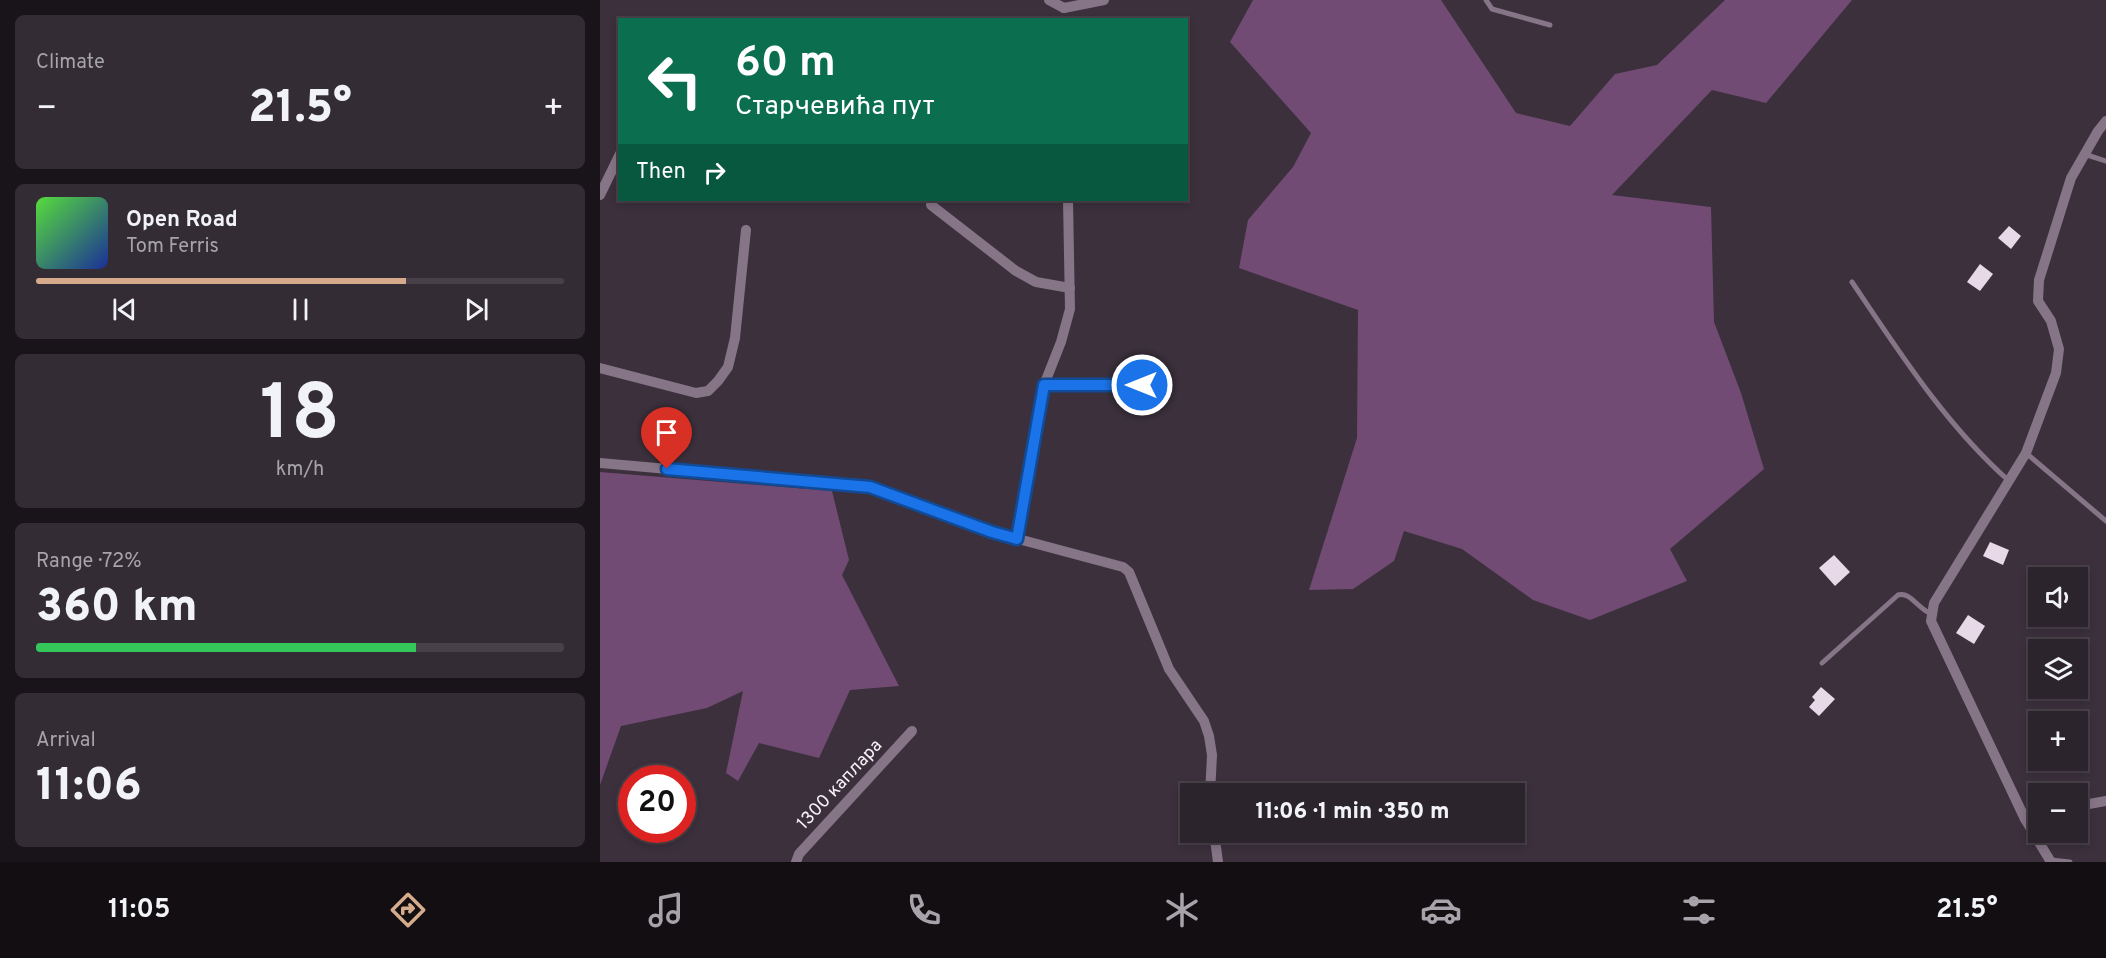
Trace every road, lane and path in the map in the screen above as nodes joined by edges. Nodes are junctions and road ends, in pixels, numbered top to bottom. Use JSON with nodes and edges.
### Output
{"nodes":[{"id":1,"x":1049,"y":0,"type":"edge"},
{"id":2,"x":1104,"y":0,"type":"edge"},
{"id":3,"x":1486,"y":0,"type":"edge"},
{"id":4,"x":1064,"y":8,"type":"junction"},
{"id":5,"x":1065,"y":18,"type":"edge"},
{"id":6,"x":1550,"y":25,"type":"dead end"},
{"id":7,"x":2106,"y":121,"type":"edge"},
{"id":8,"x":2084,"y":154,"type":"junction"},
{"id":9,"x":618,"y":158,"type":"edge"},
{"id":10,"x":2106,"y":161,"type":"edge"},
{"id":11,"x":600,"y":195,"type":"edge"},
{"id":12,"x":1068,"y":201,"type":"edge"},
{"id":13,"x":931,"y":205,"type":"dead end"},
{"id":14,"x":746,"y":230,"type":"dead end"},
{"id":15,"x":1852,"y":282,"type":"dead end"},
{"id":16,"x":1070,"y":288,"type":"junction"},
{"id":17,"x":600,"y":368,"type":"edge"},
{"id":18,"x":1044,"y":385,"type":"junction"},
{"id":19,"x":1142,"y":385,"type":"dead end"},
{"id":20,"x":2026,"y":453,"type":"junction"},
{"id":21,"x":600,"y":463,"type":"edge"},
{"id":22,"x":2009,"y":481,"type":"junction"},
{"id":23,"x":2106,"y":521,"type":"edge"},
{"id":24,"x":1017,"y":539,"type":"junction"},
{"id":25,"x":1932,"y":614,"type":"junction"},
{"id":26,"x":1822,"y":663,"type":"dead end"},
{"id":27,"x":912,"y":731,"type":"dead end"},
{"id":28,"x":1211,"y":783,"type":"edge"},
{"id":29,"x":2106,"y":801,"type":"edge"},
{"id":30,"x":2088,"y":804,"type":"edge"},
{"id":31,"x":2028,"y":818,"type":"edge"},
{"id":32,"x":2025,"y":819,"type":"junction"},
{"id":33,"x":1215,"y":843,"type":"edge"},
{"id":34,"x":2051,"y":861,"type":"edge"},
{"id":35,"x":796,"y":862,"type":"edge"},
{"id":36,"x":1218,"y":862,"type":"edge"},
{"id":37,"x":2070,"y":862,"type":"edge"}],
"edges":[{"from":1,"to":4,"type":"street"},
{"from":2,"to":4,"type":"street"},
{"from":3,"to":6,"type":"lane"},
{"from":4,"to":5,"type":"street"},
{"from":7,"to":8,"type":"street"},
{"from":8,"to":10,"type":"lane"},
{"from":8,"to":20,"type":"street"},
{"from":9,"to":11,"type":"street"},
{"from":12,"to":16,"type":"street"},
{"from":13,"to":16,"type":"street"},
{"from":14,"to":17,"type":"street"},
{"from":15,"to":22,"type":"lane"},
{"from":16,"to":18,"type":"street"},
{"from":18,"to":19,"type":"lane"},
{"from":18,"to":24,"type":"street"},
{"from":20,"to":22,"type":"street"},
{"from":20,"to":23,"type":"lane"},
{"from":21,"to":24,"type":"street"},
{"from":22,"to":25,"type":"street"},
{"from":24,"to":28,"type":"street"},
{"from":25,"to":26,"type":"lane"},
{"from":25,"to":32,"type":"street"},
{"from":27,"to":35,"type":"street","name":"1300 каплара"},
{"from":29,"to":30,"type":"street"},
{"from":31,"to":32,"type":"street"},
{"from":32,"to":34,"type":"street"},
{"from":33,"to":36,"type":"street"},
{"from":34,"to":37,"type":"lane"}]}
